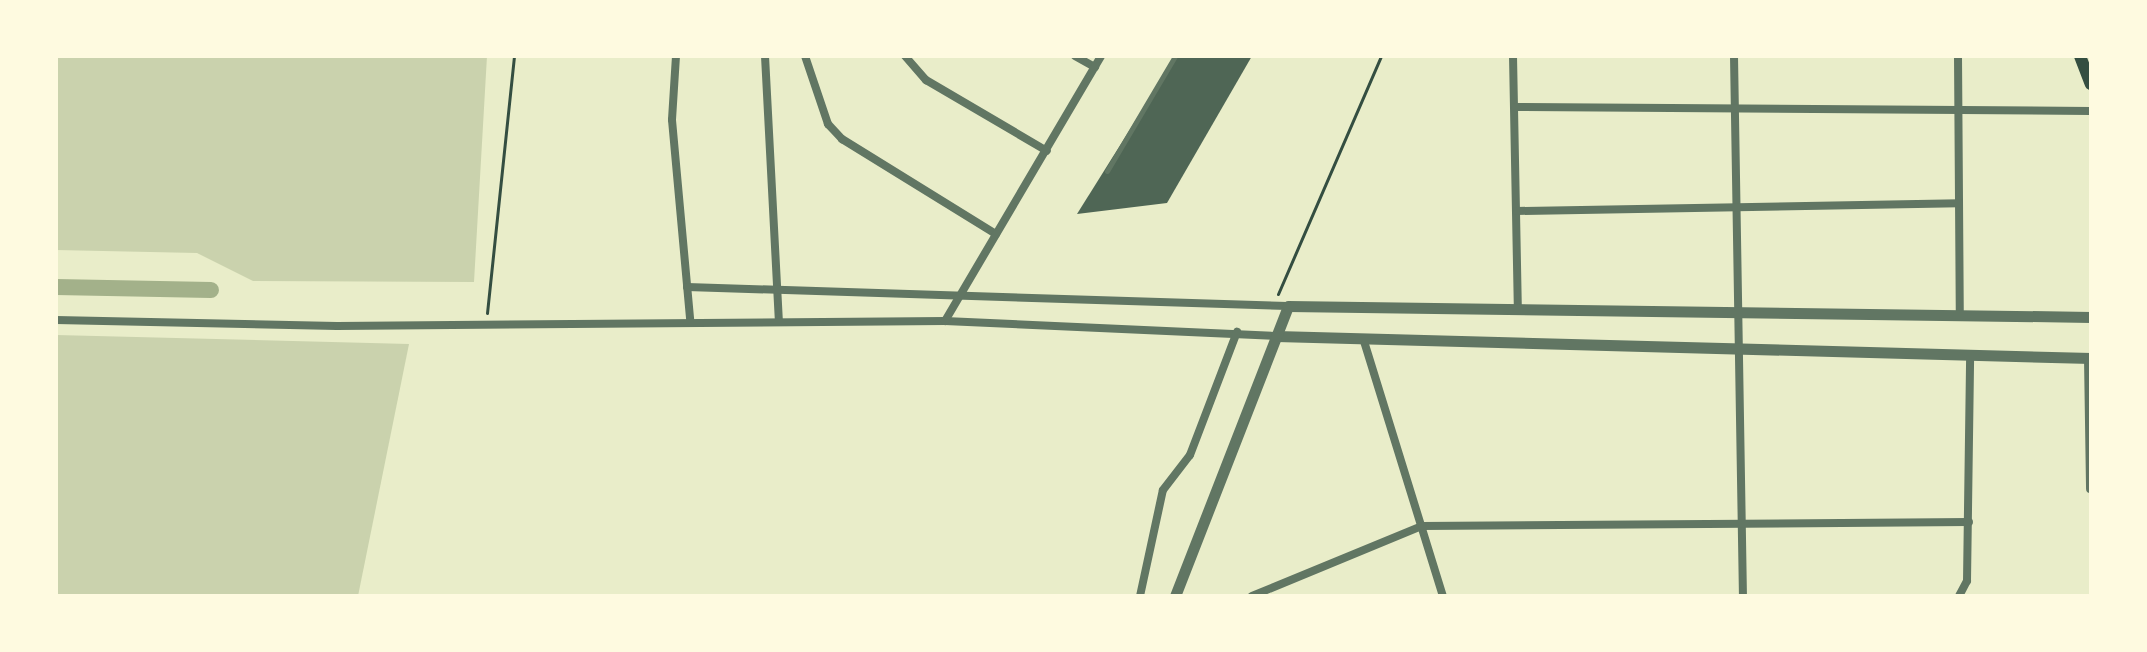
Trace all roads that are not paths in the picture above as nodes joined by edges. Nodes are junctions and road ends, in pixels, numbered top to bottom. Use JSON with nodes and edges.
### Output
{"nodes":[{"id":1,"x":676,"y":56,"type":"edge"},
{"id":2,"x":765,"y":56,"type":"edge"},
{"id":3,"x":805,"y":56,"type":"edge"},
{"id":4,"x":905,"y":56,"type":"edge"},
{"id":5,"x":1075,"y":56,"type":"edge"},
{"id":6,"x":1101,"y":56,"type":"edge"},
{"id":7,"x":1175,"y":56,"type":"edge"},
{"id":8,"x":1513,"y":56,"type":"edge"},
{"id":9,"x":1734,"y":56,"type":"edge"},
{"id":10,"x":1958,"y":56,"type":"edge"},
{"id":11,"x":2080,"y":56,"type":"edge"},
{"id":12,"x":1095,"y":67,"type":"junction"},
{"id":13,"x":2091,"y":84,"type":"edge"},
{"id":14,"x":1515,"y":107,"type":"junction"},
{"id":15,"x":1735,"y":109,"type":"junction"},
{"id":16,"x":1959,"y":110,"type":"junction"},
{"id":17,"x":2091,"y":111,"type":"edge"},
{"id":18,"x":1047,"y":151,"type":"junction"},
{"id":19,"x":1107,"y":171,"type":"dead end"},
{"id":20,"x":1959,"y":203,"type":"junction"},
{"id":21,"x":1737,"y":206,"type":"junction"},
{"id":22,"x":1517,"y":211,"type":"junction"},
{"id":23,"x":996,"y":234,"type":"junction"},
{"id":24,"x":687,"y":287,"type":"junction"},
{"id":25,"x":778,"y":289,"type":"junction"},
{"id":26,"x":960,"y":295,"type":"junction"},
{"id":27,"x":1288,"y":306,"type":"junction"},
{"id":28,"x":1518,"y":308,"type":"junction"},
{"id":29,"x":1739,"y":312,"type":"junction"},
{"id":30,"x":1960,"y":316,"type":"junction"},
{"id":31,"x":2091,"y":317,"type":"edge"},
{"id":32,"x":690,"y":319,"type":"junction"},
{"id":33,"x":56,"y":320,"type":"edge"},
{"id":34,"x":779,"y":320,"type":"junction"},
{"id":35,"x":945,"y":321,"type":"junction"},
{"id":36,"x":1237,"y":332,"type":"junction"},
{"id":37,"x":1276,"y":336,"type":"junction"},
{"id":38,"x":1363,"y":338,"type":"junction"},
{"id":39,"x":1739,"y":348,"type":"junction"},
{"id":40,"x":1970,"y":355,"type":"junction"},
{"id":41,"x":2089,"y":358,"type":"edge"},
{"id":42,"x":2090,"y":489,"type":"edge"},
{"id":43,"x":1742,"y":521,"type":"junction"},
{"id":44,"x":1969,"y":522,"type":"junction"},
{"id":45,"x":1422,"y":526,"type":"junction"},
{"id":46,"x":1140,"y":596,"type":"edge"},
{"id":47,"x":1175,"y":596,"type":"edge"},
{"id":48,"x":1252,"y":596,"type":"edge"},
{"id":49,"x":1443,"y":596,"type":"edge"},
{"id":50,"x":1743,"y":596,"type":"edge"},
{"id":51,"x":1959,"y":596,"type":"edge"}],
"edges":[{"from":1,"to":24,"type":"street"},
{"from":2,"to":25,"type":"street"},
{"from":3,"to":23,"type":"street"},
{"from":4,"to":18,"type":"street"},
{"from":5,"to":12,"type":"street"},
{"from":6,"to":12,"type":"street"},
{"from":7,"to":19,"type":"lane"},
{"from":8,"to":14,"type":"street"},
{"from":9,"to":15,"type":"street"},
{"from":10,"to":16,"type":"street"},
{"from":11,"to":13,"type":"main road"},
{"from":12,"to":18,"type":"street"},
{"from":14,"to":15,"type":"street"},
{"from":14,"to":22,"type":"street"},
{"from":15,"to":16,"type":"street"},
{"from":15,"to":21,"type":"street"},
{"from":16,"to":17,"type":"street"},
{"from":16,"to":20,"type":"street"},
{"from":18,"to":23,"type":"street"},
{"from":20,"to":21,"type":"street"},
{"from":20,"to":30,"type":"street"},
{"from":21,"to":22,"type":"street"},
{"from":21,"to":29,"type":"street"},
{"from":22,"to":28,"type":"street"},
{"from":23,"to":26,"type":"street"},
{"from":24,"to":25,"type":"street"},
{"from":24,"to":32,"type":"street"},
{"from":25,"to":26,"type":"street"},
{"from":25,"to":34,"type":"street"},
{"from":26,"to":27,"type":"street"},
{"from":26,"to":35,"type":"street"},
{"from":27,"to":28,"type":"street"},
{"from":27,"to":37,"type":"street"},
{"from":28,"to":29,"type":"street"},
{"from":29,"to":30,"type":"street"},
{"from":29,"to":39,"type":"street"},
{"from":30,"to":31,"type":"street"},
{"from":32,"to":33,"type":"street"},
{"from":32,"to":34,"type":"street"},
{"from":34,"to":35,"type":"street"},
{"from":35,"to":36,"type":"street"},
{"from":36,"to":37,"type":"street"},
{"from":36,"to":46,"type":"street"},
{"from":37,"to":38,"type":"street"},
{"from":37,"to":47,"type":"street"},
{"from":38,"to":39,"type":"street"},
{"from":38,"to":45,"type":"street"},
{"from":39,"to":40,"type":"street"},
{"from":39,"to":43,"type":"street"},
{"from":40,"to":41,"type":"street"},
{"from":40,"to":44,"type":"street"},
{"from":41,"to":42,"type":"street"},
{"from":43,"to":44,"type":"street"},
{"from":43,"to":45,"type":"street"},
{"from":43,"to":50,"type":"street"},
{"from":44,"to":51,"type":"street"},
{"from":45,"to":48,"type":"street"},
{"from":45,"to":49,"type":"street"}]}
